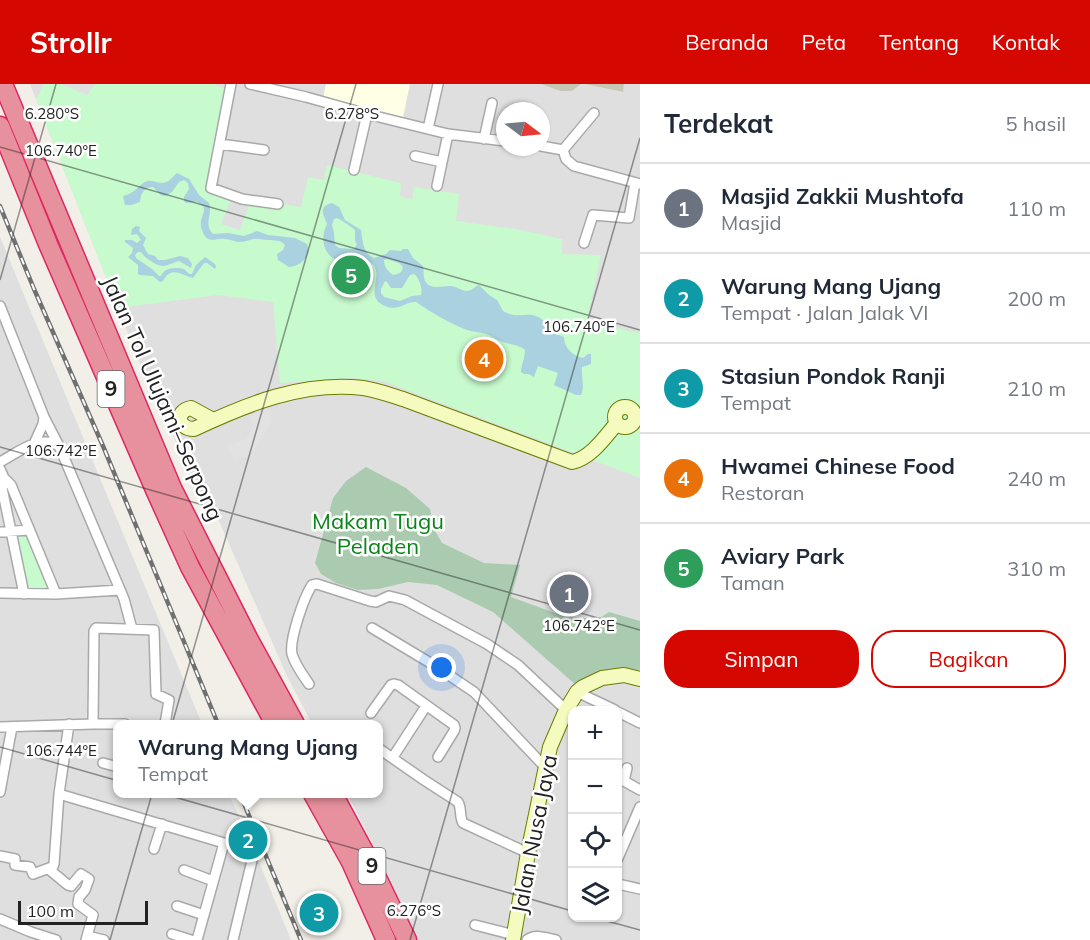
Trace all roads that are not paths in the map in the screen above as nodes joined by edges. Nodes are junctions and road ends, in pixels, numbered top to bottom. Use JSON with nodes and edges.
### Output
{"nodes":[{"id":1,"x":3,"y":84,"type":"edge"},
{"id":2,"x":231,"y":84,"type":"edge"},
{"id":3,"x":250,"y":84,"type":"edge"},
{"id":4,"x":438,"y":84,"type":"edge"},
{"id":5,"x":289,"y":88,"type":"edge"},
{"id":6,"x":492,"y":103,"type":"dead end"},
{"id":7,"x":594,"y":113,"type":"dead end"},
{"id":8,"x":367,"y":114,"type":"junction"},
{"id":9,"x":0,"y":126,"type":"edge"},
{"id":10,"x":428,"y":129,"type":"junction"},
{"id":11,"x":448,"y":134,"type":"junction"},
{"id":12,"x":484,"y":139,"type":"junction"},
{"id":13,"x":496,"y":140,"type":"edge"},
{"id":14,"x":219,"y":144,"type":"junction"},
{"id":15,"x":550,"y":148,"type":"edge"},
{"id":16,"x":264,"y":150,"type":"dead end"},
{"id":17,"x":563,"y":150,"type":"junction"},
{"id":18,"x":416,"y":156,"type":"dead end"},
{"id":19,"x":442,"y":162,"type":"junction"},
{"id":20,"x":354,"y":170,"type":"dead end"},
{"id":21,"x":638,"y":183,"type":"edge"},
{"id":22,"x":437,"y":186,"type":"dead end"},
{"id":23,"x":278,"y":204,"type":"dead end"},
{"id":24,"x":584,"y":243,"type":"dead end"},
{"id":25,"x":0,"y":306,"type":"edge"},
{"id":26,"x":44,"y":417,"type":"junction"},
{"id":27,"x":213,"y":420,"type":"junction"},
{"id":28,"x":637,"y":422,"type":"edge"},
{"id":29,"x":34,"y":444,"type":"junction"},
{"id":30,"x":60,"y":447,"type":"junction"},
{"id":31,"x":0,"y":462,"type":"edge"},
{"id":32,"x":2,"y":473,"type":"edge"},
{"id":33,"x":28,"y":530,"type":"junction"},
{"id":34,"x":11,"y":531,"type":"junction"},
{"id":35,"x":0,"y":532,"type":"edge"},
{"id":36,"x":120,"y":590,"type":"junction"},
{"id":37,"x":0,"y":593,"type":"edge"},
{"id":38,"x":24,"y":594,"type":"junction"},
{"id":39,"x":56,"y":594,"type":"junction"},
{"id":40,"x":372,"y":628,"type":"dead end"},
{"id":41,"x":132,"y":629,"type":"junction"},
{"id":42,"x":640,"y":679,"type":"edge"},
{"id":43,"x":309,"y":684,"type":"dead end"},
{"id":44,"x":577,"y":693,"type":"junction"},
{"id":45,"x":426,"y":705,"type":"junction"},
{"id":46,"x":605,"y":706,"type":"edge"},
{"id":47,"x":566,"y":710,"type":"junction"},
{"id":48,"x":371,"y":713,"type":"dead end"},
{"id":49,"x":622,"y":714,"type":"edge"},
{"id":50,"x":166,"y":720,"type":"edge"},
{"id":51,"x":273,"y":720,"type":"edge"},
{"id":52,"x":293,"y":720,"type":"edge"},
{"id":53,"x":93,"y":723,"type":"junction"},
{"id":54,"x":640,"y":723,"type":"edge"},
{"id":55,"x":69,"y":724,"type":"junction"},
{"id":56,"x":113,"y":724,"type":"edge"},
{"id":57,"x":0,"y":727,"type":"edge"},
{"id":58,"x":12,"y":727,"type":"junction"},
{"id":59,"x":383,"y":751,"type":"edge"},
{"id":60,"x":393,"y":757,"type":"junction"},
{"id":61,"x":438,"y":757,"type":"dead end"},
{"id":62,"x":103,"y":763,"type":"dead end"},
{"id":63,"x":113,"y":766,"type":"edge"},
{"id":64,"x":546,"y":767,"type":"junction"},
{"id":65,"x":627,"y":768,"type":"dead end"},
{"id":66,"x":640,"y":790,"type":"edge"},
{"id":67,"x":0,"y":792,"type":"edge"},
{"id":68,"x":59,"y":794,"type":"junction"},
{"id":69,"x":315,"y":798,"type":"edge"},
{"id":70,"x":335,"y":798,"type":"edge"},
{"id":71,"x":640,"y":807,"type":"edge"},
{"id":72,"x":162,"y":824,"type":"junction"},
{"id":73,"x":225,"y":843,"type":"junction"},
{"id":74,"x":154,"y":849,"type":"dead end"},
{"id":75,"x":622,"y":849,"type":"edge"},
{"id":76,"x":528,"y":853,"type":"junction"},
{"id":77,"x":0,"y":856,"type":"edge"},
{"id":78,"x":53,"y":863,"type":"junction"},
{"id":79,"x":184,"y":870,"type":"dead end"},
{"id":80,"x":213,"y":881,"type":"junction"},
{"id":81,"x":622,"y":885,"type":"edge"},
{"id":82,"x":640,"y":889,"type":"edge"},
{"id":83,"x":177,"y":906,"type":"dead end"},
{"id":84,"x":204,"y":915,"type":"junction"},
{"id":85,"x":0,"y":919,"type":"edge"},
{"id":86,"x":475,"y":926,"type":"dead end"},
{"id":87,"x":172,"y":934,"type":"dead end"},
{"id":88,"x":513,"y":937,"type":"edge"},
{"id":89,"x":86,"y":938,"type":"edge"},
{"id":90,"x":56,"y":940,"type":"edge"},
{"id":91,"x":104,"y":940,"type":"edge"},
{"id":92,"x":191,"y":940,"type":"edge"},
{"id":93,"x":197,"y":940,"type":"edge"},
{"id":94,"x":233,"y":940,"type":"edge"},
{"id":95,"x":386,"y":940,"type":"edge"},
{"id":96,"x":407,"y":940,"type":"edge"},
{"id":97,"x":527,"y":940,"type":"edge"},
{"id":98,"x":556,"y":940,"type":"edge"}],
"edges":[{"from":1,"to":52,"type":"highway","name":"Jalan Tol Ulujami–Serpong","number":"9"},
{"from":2,"to":14,"type":"street"},
{"from":3,"to":5,"type":"street"},
{"from":4,"to":10,"type":"street"},
{"from":5,"to":8,"type":"street"},
{"from":6,"to":12,"type":"street"},
{"from":7,"to":17,"type":"street"},
{"from":8,"to":10,"type":"street"},
{"from":8,"to":20,"type":"street"},
{"from":9,"to":51,"type":"highway","name":"Jalan Tol Ulujami–Serpong","number":"9"},
{"from":10,"to":11,"type":"street"},
{"from":11,"to":12,"type":"street"},
{"from":11,"to":19,"type":"street"},
{"from":12,"to":13,"type":"street"},
{"from":14,"to":16,"type":"street"},
{"from":14,"to":23,"type":"street"},
{"from":15,"to":17,"type":"street"},
{"from":17,"to":21,"type":"street"},
{"from":18,"to":19,"type":"street"},
{"from":19,"to":22,"type":"street"},
{"from":21,"to":24,"type":"street"},
{"from":25,"to":26,"type":"street"},
{"from":26,"to":29,"type":"street"},
{"from":26,"to":30,"type":"street"},
{"from":27,"to":27,"type":"street"},
{"from":27,"to":28,"type":"street"},
{"from":29,"to":30,"type":"street"},
{"from":29,"to":31,"type":"street"},
{"from":30,"to":36,"type":"street"},
{"from":32,"to":33,"type":"street"},
{"from":32,"to":34,"type":"street"},
{"from":33,"to":34,"type":"street"},
{"from":33,"to":39,"type":"street"},
{"from":34,"to":35,"type":"street"},
{"from":34,"to":38,"type":"street"},
{"from":36,"to":39,"type":"street"},
{"from":36,"to":41,"type":"street"},
{"from":37,"to":38,"type":"street"},
{"from":38,"to":39,"type":"street"},
{"from":40,"to":64,"type":"street"},
{"from":41,"to":50,"type":"street"},
{"from":41,"to":53,"type":"street"},
{"from":42,"to":44,"type":"street","name":"Jalan Nusa Jaya"},
{"from":43,"to":47,"type":"street"},
{"from":44,"to":46,"type":"street"},
{"from":44,"to":47,"type":"street","name":"Jalan Nusa Jaya"},
{"from":45,"to":48,"type":"street"},
{"from":45,"to":60,"type":"street"},
{"from":45,"to":61,"type":"street"},
{"from":47,"to":64,"type":"street","name":"Jalan Nusa Jaya"},
{"from":49,"to":54,"type":"street"},
{"from":53,"to":55,"type":"street"},
{"from":53,"to":56,"type":"street"},
{"from":55,"to":58,"type":"street"},
{"from":55,"to":68,"type":"street"},
{"from":57,"to":58,"type":"street"},
{"from":58,"to":67,"type":"street"},
{"from":59,"to":60,"type":"street"},
{"from":60,"to":76,"type":"street"},
{"from":62,"to":63,"type":"street"},
{"from":64,"to":76,"type":"street","name":"Jalan Nusa Jaya"},
{"from":65,"to":66,"type":"street"},
{"from":68,"to":72,"type":"street"},
{"from":68,"to":78,"type":"street"},
{"from":69,"to":95,"type":"highway","number":"9"},
{"from":70,"to":96,"type":"highway","number":"9"},
{"from":71,"to":75,"type":"street"},
{"from":72,"to":73,"type":"street"},
{"from":72,"to":74,"type":"street"},
{"from":73,"to":80,"type":"street"},
{"from":73,"to":94,"type":"street"},
{"from":76,"to":88,"type":"street","name":"Jalan Nusa Jaya"},
{"from":77,"to":78,"type":"street"},
{"from":78,"to":89,"type":"street"},
{"from":79,"to":80,"type":"street"},
{"from":80,"to":84,"type":"street"},
{"from":81,"to":82,"type":"street"},
{"from":83,"to":84,"type":"street"},
{"from":84,"to":93,"type":"street"},
{"from":85,"to":90,"type":"street"},
{"from":86,"to":88,"type":"street"},
{"from":87,"to":92,"type":"street"},
{"from":89,"to":91,"type":"street"},
{"from":97,"to":98,"type":"street"}]}
